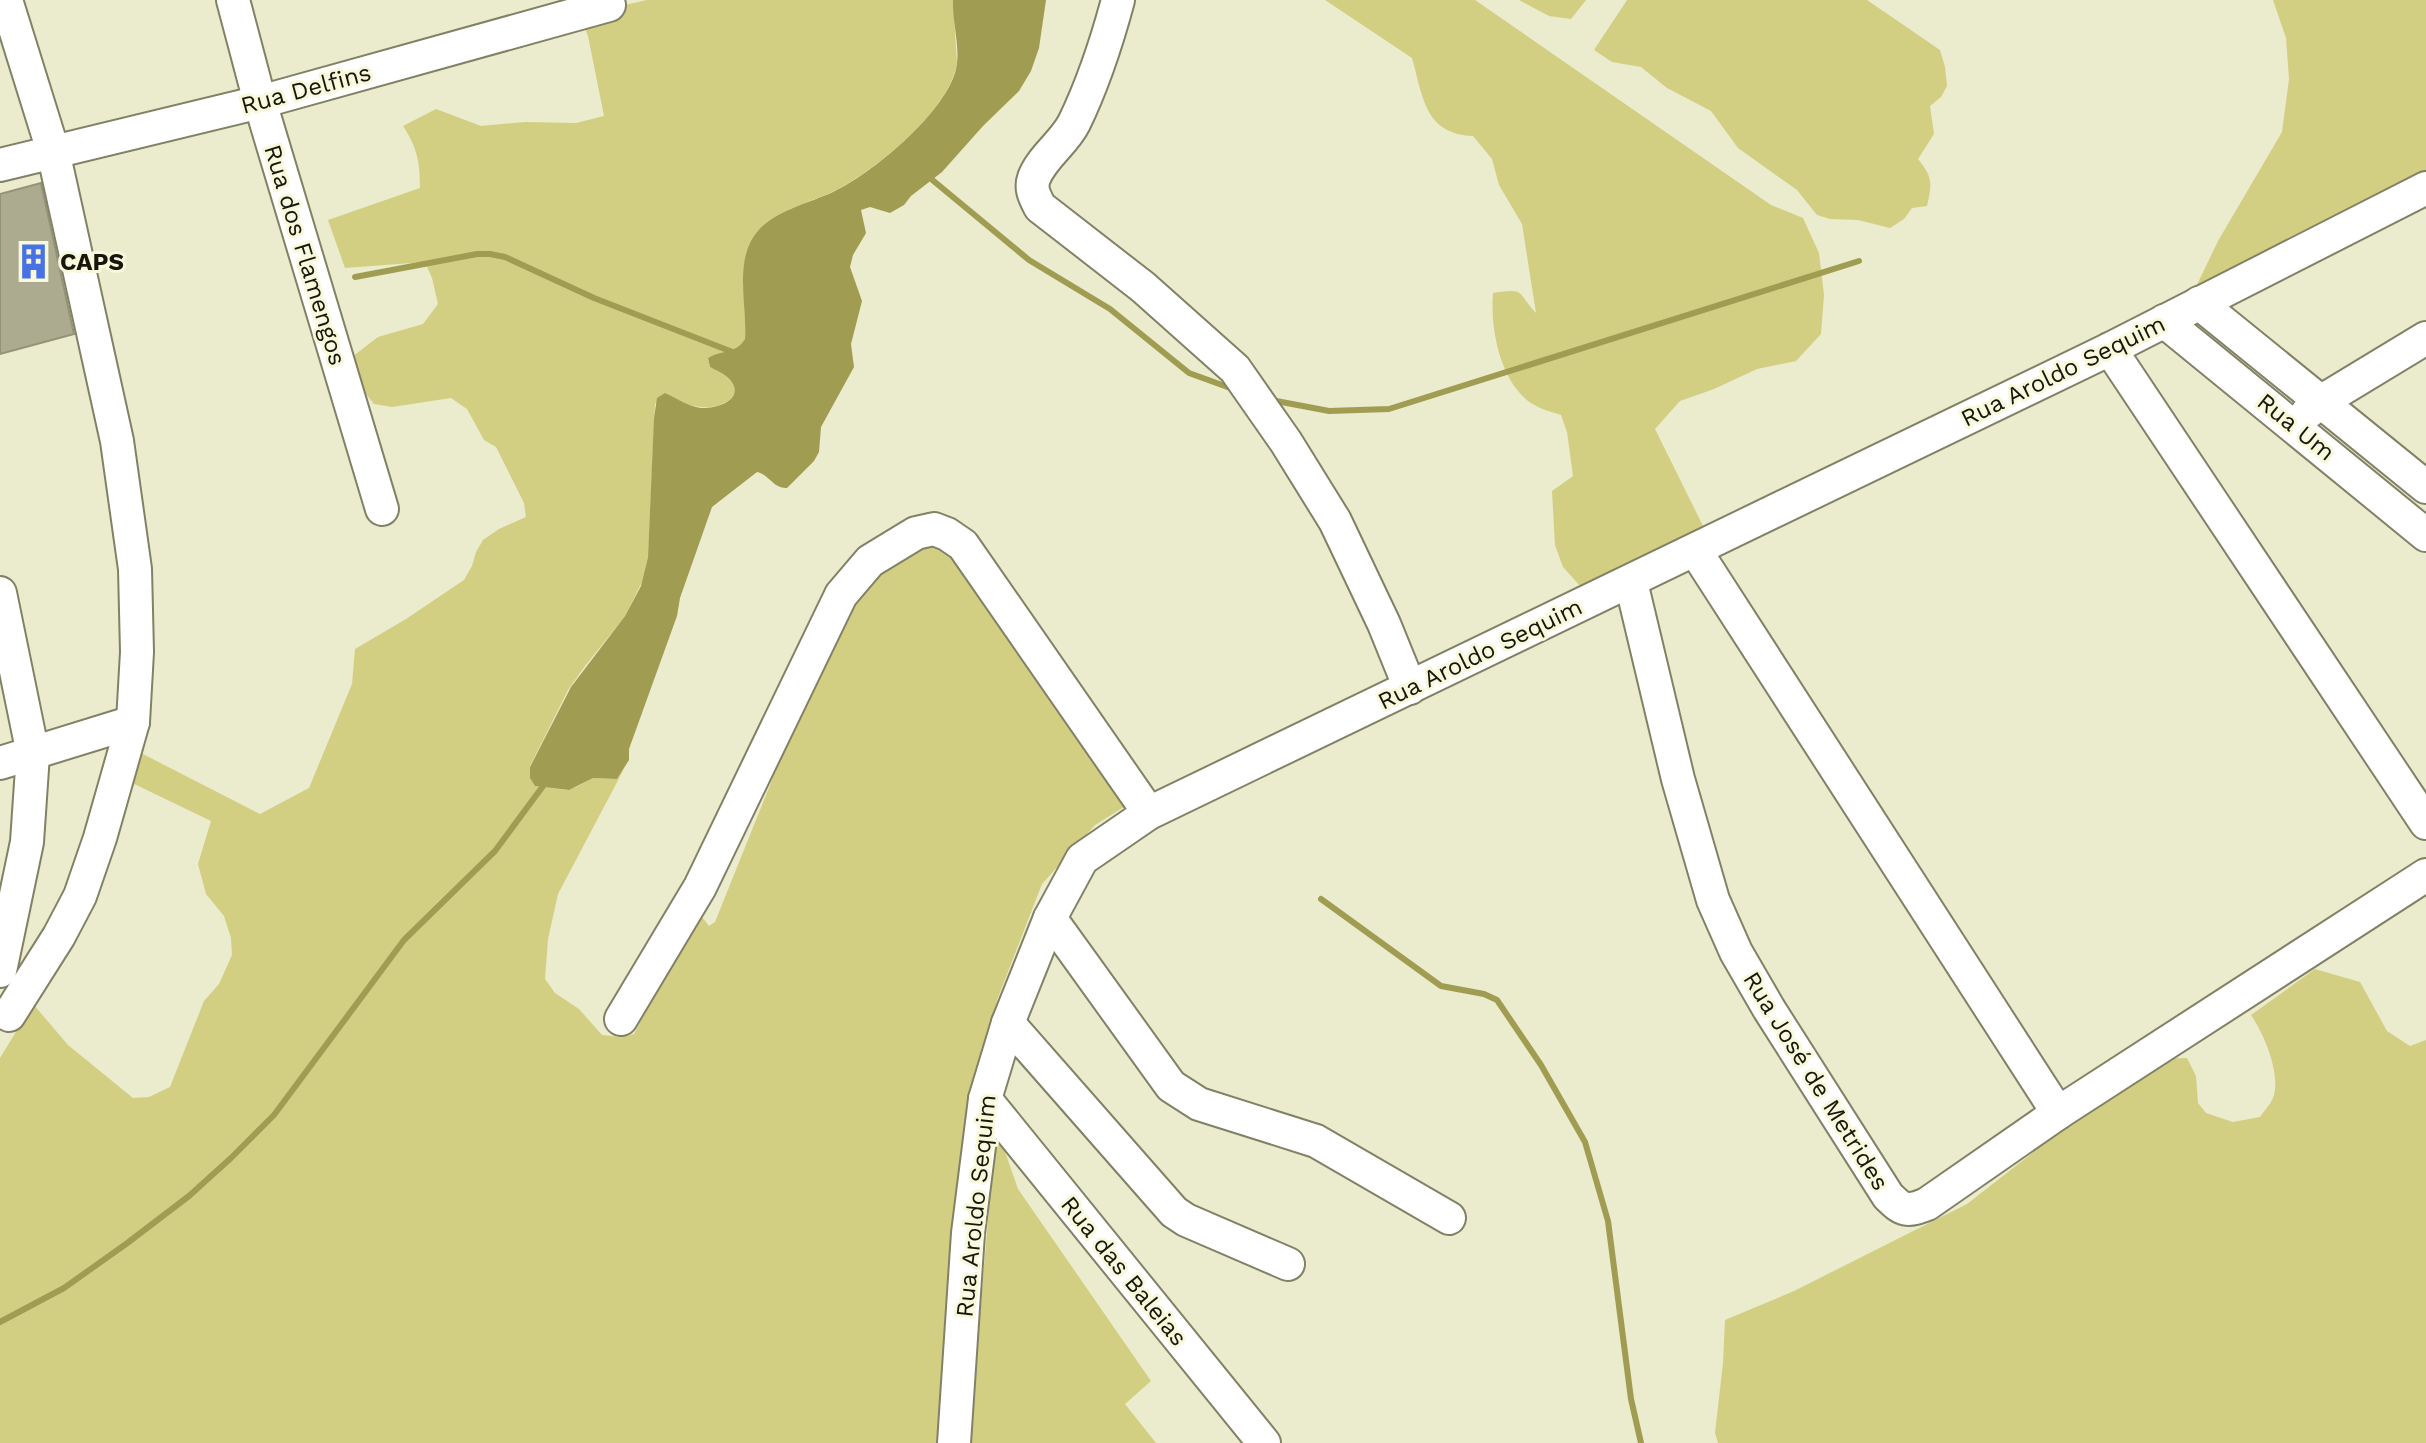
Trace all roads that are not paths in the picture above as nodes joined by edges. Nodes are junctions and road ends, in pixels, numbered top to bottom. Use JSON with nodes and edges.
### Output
{"nodes":[{"id":1,"x":6,"y":0,"type":"edge"},
{"id":2,"x":233,"y":0,"type":"edge"},
{"id":3,"x":1118,"y":0,"type":"edge"},
{"id":4,"x":609,"y":5,"type":"dead end"},
{"id":5,"x":260,"y":102,"type":"junction"},
{"id":6,"x":53,"y":151,"type":"junction"},
{"id":7,"x":0,"y":165,"type":"edge"},
{"id":8,"x":2426,"y":188,"type":"edge"},
{"id":9,"x":2199,"y":303,"type":"junction"},
{"id":10,"x":2164,"y":321,"type":"junction"},
{"id":11,"x":2426,"y":338,"type":"edge"},
{"id":12,"x":2110,"y":349,"type":"junction"},
{"id":13,"x":2322,"y":401,"type":"junction"},
{"id":14,"x":2293,"y":424,"type":"junction"},
{"id":15,"x":2426,"y":487,"type":"edge"},
{"id":16,"x":382,"y":509,"type":"dead end"},
{"id":17,"x":2426,"y":535,"type":"edge"},
{"id":18,"x":1695,"y":550,"type":"junction"},
{"id":19,"x":1631,"y":582,"type":"junction"},
{"id":20,"x":0,"y":593,"type":"edge"},
{"id":21,"x":1410,"y":688,"type":"junction"},
{"id":22,"x":133,"y":722,"type":"junction"},
{"id":23,"x":33,"y":754,"type":"junction"},
{"id":24,"x":0,"y":763,"type":"edge"},
{"id":25,"x":1149,"y":813,"type":"junction"},
{"id":26,"x":2426,"y":823,"type":"edge"},
{"id":27,"x":2426,"y":875,"type":"edge"},
{"id":28,"x":1050,"y":918,"type":"junction"},
{"id":29,"x":0,"y":971,"type":"edge"},
{"id":30,"x":3,"y":1017,"type":"edge"},
{"id":31,"x":621,"y":1019,"type":"dead end"},
{"id":32,"x":1008,"y":1023,"type":"junction"},
{"id":33,"x":985,"y":1099,"type":"junction"},
{"id":34,"x":2058,"y":1113,"type":"junction"},
{"id":35,"x":1449,"y":1218,"type":"dead end"},
{"id":36,"x":1288,"y":1264,"type":"dead end"},
{"id":37,"x":954,"y":1443,"type":"edge"},
{"id":38,"x":1264,"y":1443,"type":"edge"}],
"edges":[{"from":1,"to":6,"type":"street"},
{"from":2,"to":5,"type":"street","name":"Rua dos Flamengos"},
{"from":3,"to":21,"type":"street"},
{"from":4,"to":5,"type":"street","name":"Rua Delfins"},
{"from":5,"to":6,"type":"street","name":"Rua Delfins"},
{"from":5,"to":16,"type":"street","name":"Rua dos Flamengos"},
{"from":6,"to":7,"type":"street","name":"Rua Delfins"},
{"from":6,"to":22,"type":"street"},
{"from":8,"to":9,"type":"street","name":"Rua Aroldo Sequim"},
{"from":9,"to":10,"type":"street","name":"Rua Aroldo Sequim"},
{"from":9,"to":13,"type":"street","name":"Rua Um"},
{"from":10,"to":12,"type":"street","name":"Rua Aroldo Sequim"},
{"from":10,"to":14,"type":"street","name":"Rua Um"},
{"from":11,"to":13,"type":"street"},
{"from":12,"to":18,"type":"street","name":"Rua Aroldo Sequim"},
{"from":12,"to":26,"type":"street"},
{"from":13,"to":14,"type":"street"},
{"from":13,"to":15,"type":"street","name":"Rua Um"},
{"from":14,"to":17,"type":"street","name":"Rua Um"},
{"from":18,"to":19,"type":"street","name":"Rua Aroldo Sequim"},
{"from":18,"to":34,"type":"street"},
{"from":19,"to":21,"type":"street","name":"Rua Aroldo Sequim"},
{"from":19,"to":34,"type":"street","name":"Rua José de Metrides"},
{"from":20,"to":23,"type":"street"},
{"from":21,"to":25,"type":"street","name":"Rua Aroldo Sequim"},
{"from":22,"to":23,"type":"street"},
{"from":22,"to":30,"type":"street"},
{"from":23,"to":24,"type":"street"},
{"from":23,"to":29,"type":"street"},
{"from":25,"to":28,"type":"street","name":"Rua Aroldo Sequim"},
{"from":25,"to":31,"type":"street"},
{"from":27,"to":34,"type":"street","name":"Rua José de Metrides"},
{"from":28,"to":32,"type":"street","name":"Rua Aroldo Sequim"},
{"from":28,"to":35,"type":"street"},
{"from":32,"to":33,"type":"street","name":"Rua Aroldo Sequim"},
{"from":32,"to":36,"type":"street"},
{"from":33,"to":37,"type":"street","name":"Rua Aroldo Sequim"},
{"from":33,"to":38,"type":"street","name":"Rua das Baleias"}]}
